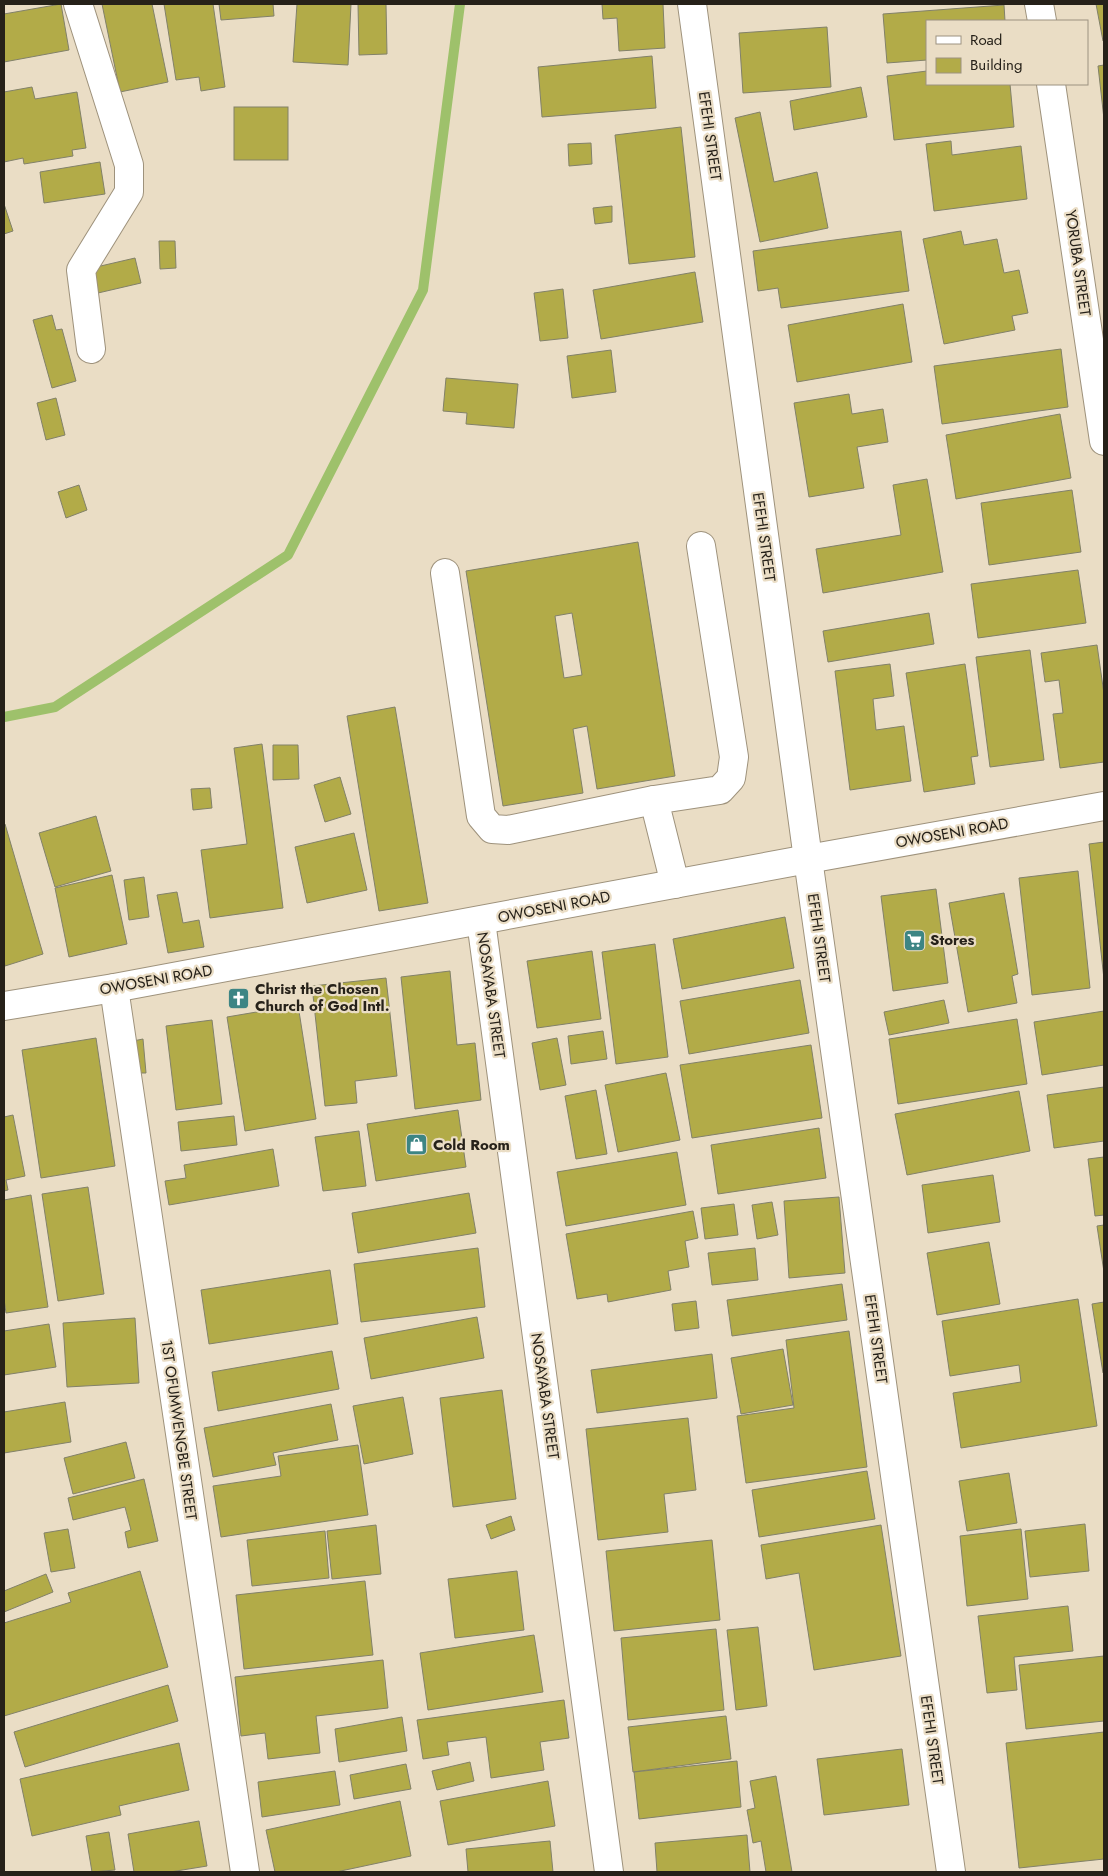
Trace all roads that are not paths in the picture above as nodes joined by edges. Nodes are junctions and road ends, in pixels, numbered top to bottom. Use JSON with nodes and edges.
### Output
{"nodes":[{"id":1,"x":78,"y":4,"type":"edge"},
{"id":2,"x":692,"y":4,"type":"edge"},
{"id":3,"x":1039,"y":4,"type":"edge"},
{"id":4,"x":1042,"y":20,"type":"edge"},
{"id":5,"x":1051,"y":85,"type":"edge"},
{"id":6,"x":91,"y":349,"type":"dead end"},
{"id":7,"x":1104,"y":441,"type":"edge"},
{"id":8,"x":701,"y":546,"type":"dead end"},
{"id":9,"x":445,"y":573,"type":"dead end"},
{"id":10,"x":654,"y":800,"type":"junction"},
{"id":11,"x":1104,"y":806,"type":"edge"},
{"id":12,"x":808,"y":859,"type":"junction"},
{"id":13,"x":675,"y":884,"type":"junction"},
{"id":14,"x":481,"y":921,"type":"junction"},
{"id":15,"x":114,"y":988,"type":"junction"},
{"id":16,"x":4,"y":1006,"type":"edge"},
{"id":17,"x":245,"y":1872,"type":"edge"},
{"id":18,"x":609,"y":1872,"type":"edge"},
{"id":19,"x":951,"y":1872,"type":"edge"}],
"edges":[{"from":1,"to":6,"type":"street"},
{"from":2,"to":12,"type":"street","name":"EFEHI STREET"},
{"from":3,"to":4,"type":"street"},
{"from":5,"to":7,"type":"street","name":"YORUBA STREET"},
{"from":8,"to":10,"type":"street"},
{"from":9,"to":10,"type":"street"},
{"from":10,"to":13,"type":"street"},
{"from":11,"to":12,"type":"street","name":"OWOSENI ROAD"},
{"from":12,"to":13,"type":"street","name":"OWOSENI ROAD"},
{"from":12,"to":19,"type":"street","name":"EFEHI STREET"},
{"from":13,"to":14,"type":"street","name":"OWOSENI ROAD"},
{"from":14,"to":15,"type":"street","name":"OWOSENI ROAD"},
{"from":14,"to":18,"type":"street","name":"NOSAYABA STREET"},
{"from":15,"to":16,"type":"street","name":"OWOSENI ROAD"},
{"from":15,"to":17,"type":"street","name":"1ST OFUMWENGBE STREET"}]}
